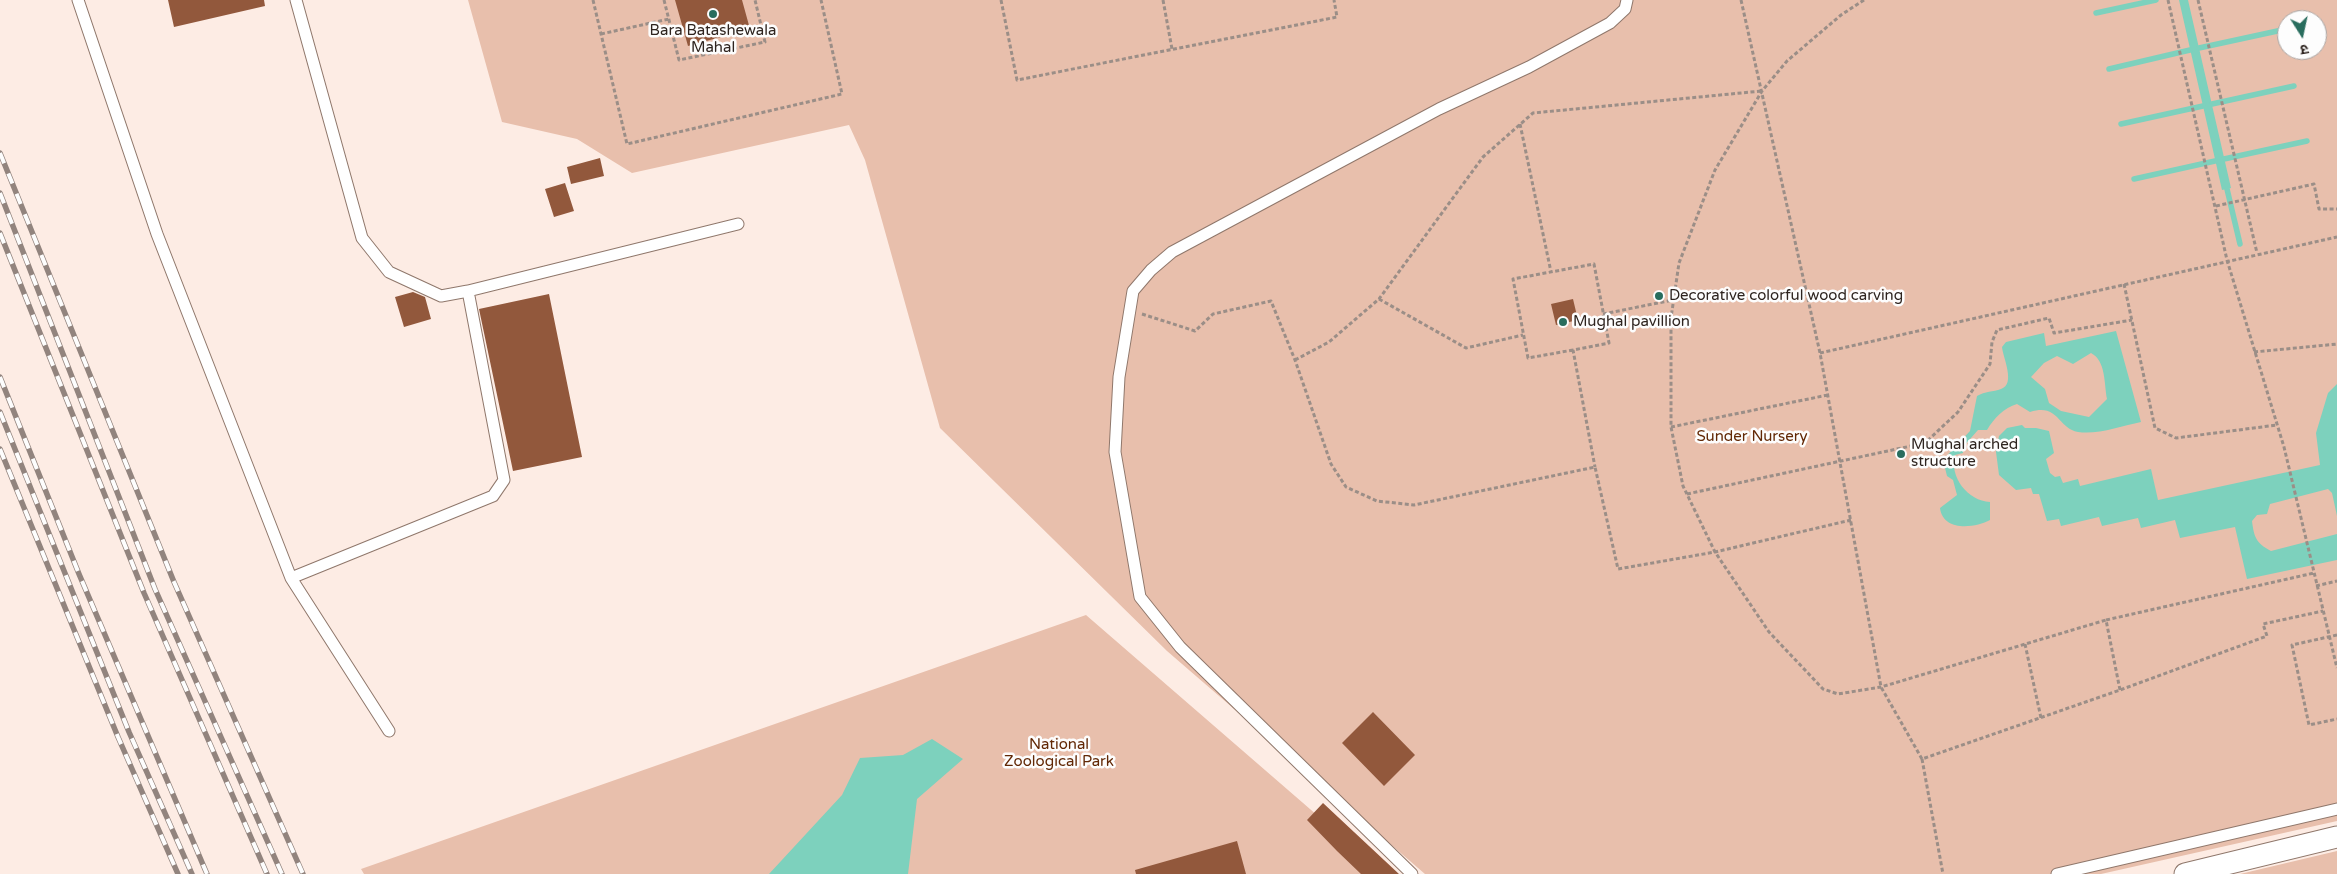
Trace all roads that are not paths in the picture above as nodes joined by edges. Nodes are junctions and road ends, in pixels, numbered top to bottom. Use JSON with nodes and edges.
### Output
{"nodes":[{"id":1,"x":78,"y":0,"type":"edge"},
{"id":2,"x":296,"y":0,"type":"edge"},
{"id":3,"x":1627,"y":0,"type":"edge"},
{"id":4,"x":738,"y":224,"type":"dead end"},
{"id":5,"x":468,"y":292,"type":"junction"},
{"id":6,"x":291,"y":578,"type":"junction"},
{"id":7,"x":389,"y":731,"type":"dead end"},
{"id":8,"x":2337,"y":809,"type":"edge"},
{"id":9,"x":2337,"y":837,"type":"edge"},
{"id":10,"x":1412,"y":874,"type":"edge"},
{"id":11,"x":2058,"y":874,"type":"edge"},
{"id":12,"x":2184,"y":874,"type":"edge"}],
"edges":[{"from":1,"to":6,"type":"lane"},
{"from":2,"to":5,"type":"lane"},
{"from":3,"to":10,"type":"lane"},
{"from":4,"to":5,"type":"lane"},
{"from":5,"to":6,"type":"lane"},
{"from":6,"to":7,"type":"lane"},
{"from":8,"to":11,"type":"lane"},
{"from":9,"to":12,"type":"street"}]}
